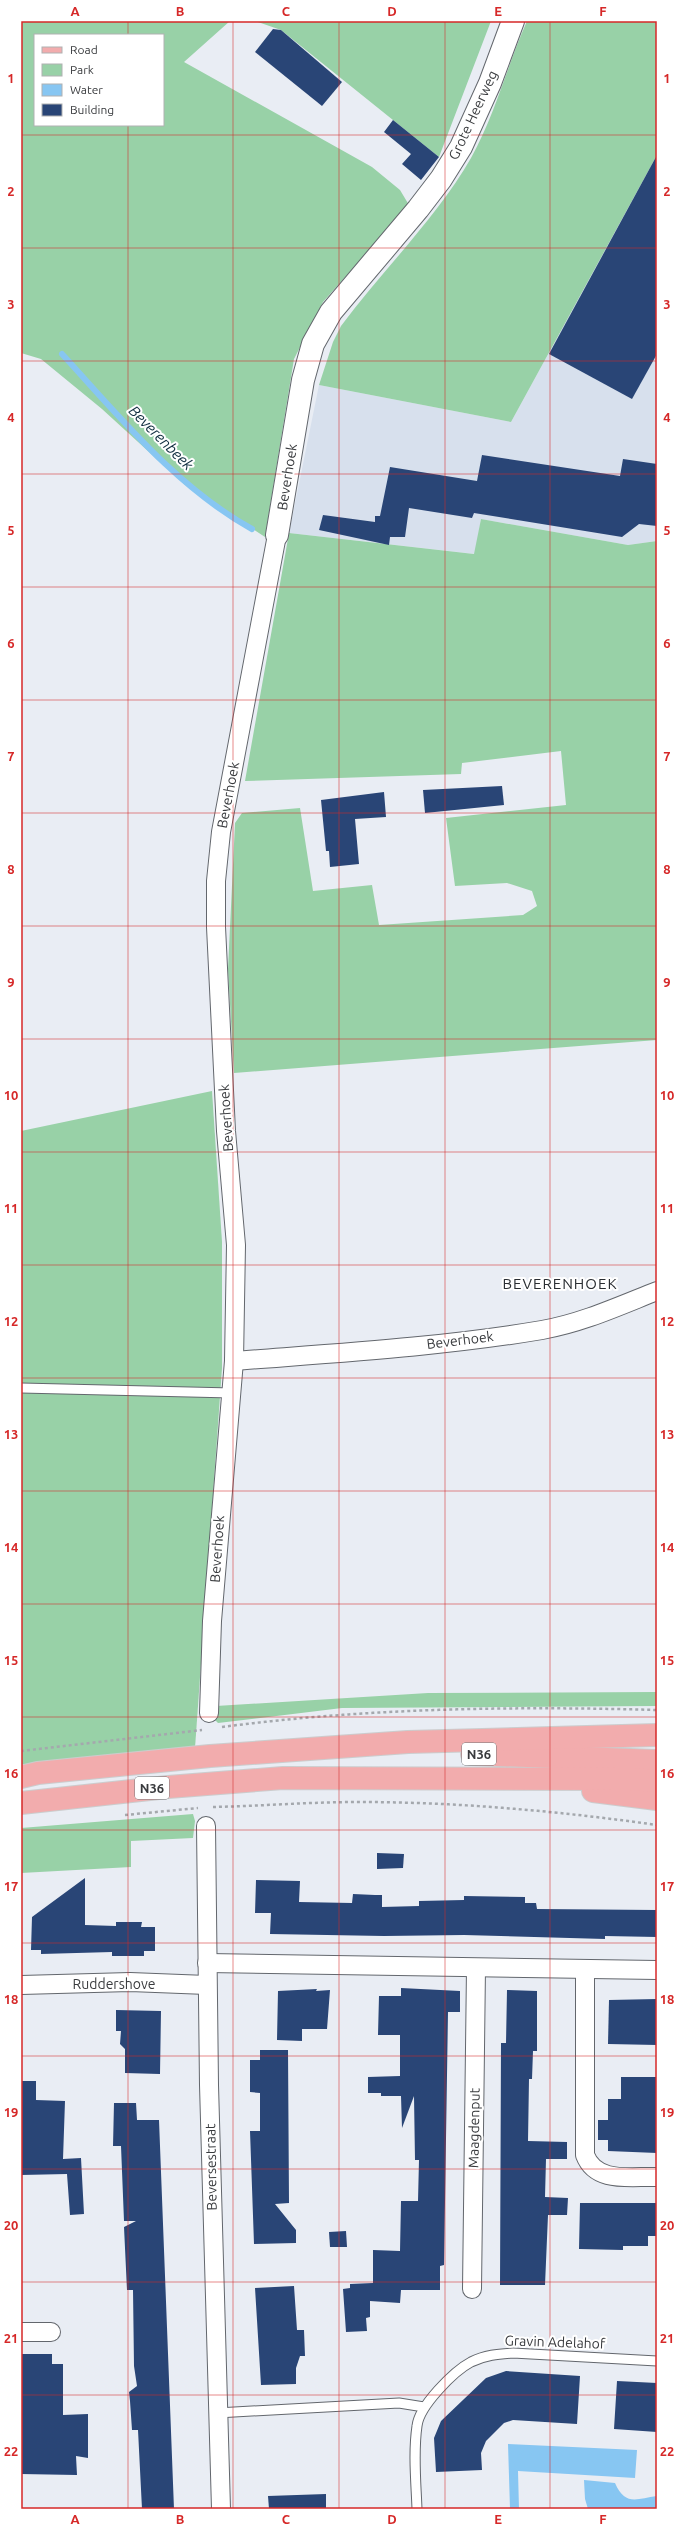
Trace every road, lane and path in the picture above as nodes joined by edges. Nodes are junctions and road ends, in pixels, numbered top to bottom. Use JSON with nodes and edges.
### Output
{"nodes":[{"id":1,"x":513,"y":21,"type":"edge"},
{"id":2,"x":377,"y":257,"type":"joint"},
{"id":3,"x":278,"y":535,"type":"joint"},
{"id":4,"x":657,"y":1291,"type":"edge"},
{"id":5,"x":234,"y":1361,"type":"junction"},
{"id":6,"x":21,"y":1388,"type":"edge"},
{"id":7,"x":232,"y":1393,"type":"junction"},
{"id":8,"x":657,"y":1710,"type":"edge"},
{"id":9,"x":212,"y":1723,"type":"junction"},
{"id":10,"x":657,"y":1735,"type":"edge"},
{"id":11,"x":21,"y":1751,"type":"edge"},
{"id":12,"x":301,"y":1751,"type":"junction"},
{"id":13,"x":657,"y":1761,"type":"edge"},
{"id":14,"x":21,"y":1777,"type":"edge"},
{"id":15,"x":494,"y":1778,"type":"junction"},
{"id":16,"x":657,"y":1781,"type":"edge"},
{"id":17,"x":657,"y":1799,"type":"edge"},
{"id":18,"x":21,"y":1803,"type":"edge"},
{"id":19,"x":201,"y":1808,"type":"dead end"},
{"id":20,"x":208,"y":1808,"type":"dead end"},
{"id":21,"x":122,"y":1815,"type":"dead end"},
{"id":22,"x":657,"y":1825,"type":"edge"},
{"id":23,"x":206,"y":1826,"type":"dead end"},
{"id":24,"x":207,"y":1963,"type":"junction"},
{"id":25,"x":476,"y":1968,"type":"junction"},
{"id":26,"x":585,"y":1969,"type":"junction"},
{"id":27,"x":657,"y":1970,"type":"edge"},
{"id":28,"x":21,"y":1985,"type":"edge"},
{"id":29,"x":207,"y":1985,"type":"junction"},
{"id":30,"x":657,"y":2177,"type":"edge"},
{"id":31,"x":472,"y":2289,"type":"dead end"},
{"id":32,"x":21,"y":2332,"type":"edge"},
{"id":33,"x":51,"y":2332,"type":"dead end"},
{"id":34,"x":657,"y":2361,"type":"edge"},
{"id":35,"x":424,"y":2407,"type":"junction"},
{"id":36,"x":217,"y":2413,"type":"junction"},
{"id":37,"x":221,"y":2509,"type":"edge"},
{"id":38,"x":417,"y":2509,"type":"edge"}],
"edges":[{"from":1,"to":2,"type":"street","name":"Grote Heerweg"},
{"from":2,"to":3,"type":"street","name":"Beverhoek"},
{"from":3,"to":5,"type":"street","name":"Beverhoek"},
{"from":4,"to":5,"type":"street","name":"Beverhoek"},
{"from":5,"to":7,"type":"street","name":"Beverhoek"},
{"from":6,"to":7,"type":"lane"},
{"from":7,"to":9,"type":"street","name":"Beverhoek"},
{"from":8,"to":9,"type":"path"},
{"from":9,"to":11,"type":"path"},
{"from":10,"to":12,"type":"main road"},
{"from":12,"to":13,"type":"main road","number":"N36"},
{"from":12,"to":14,"type":"main road","number":"N36"},
{"from":15,"to":16,"type":"main road","number":"N36"},
{"from":15,"to":17,"type":"main road"},
{"from":15,"to":18,"type":"main road","number":"N36"},
{"from":19,"to":21,"type":"path"},
{"from":20,"to":22,"type":"path"},
{"from":23,"to":24,"type":"street","name":"Beversestraat"},
{"from":24,"to":25,"type":"street"},
{"from":24,"to":29,"type":"street","name":"Beversestraat"},
{"from":25,"to":26,"type":"street"},
{"from":25,"to":31,"type":"street","name":"Maagdenput"},
{"from":26,"to":27,"type":"street"},
{"from":26,"to":30,"type":"street"},
{"from":28,"to":29,"type":"street","name":"Ruddershove"},
{"from":29,"to":36,"type":"street","name":"Beversestraat"},
{"from":32,"to":33,"type":"street"},
{"from":34,"to":35,"type":"lane","name":"Gravin Adelahof"},
{"from":35,"to":36,"type":"lane"},
{"from":35,"to":38,"type":"lane","name":"Gravin Adelahof"},
{"from":36,"to":37,"type":"street","name":"Beversestraat"}]}
